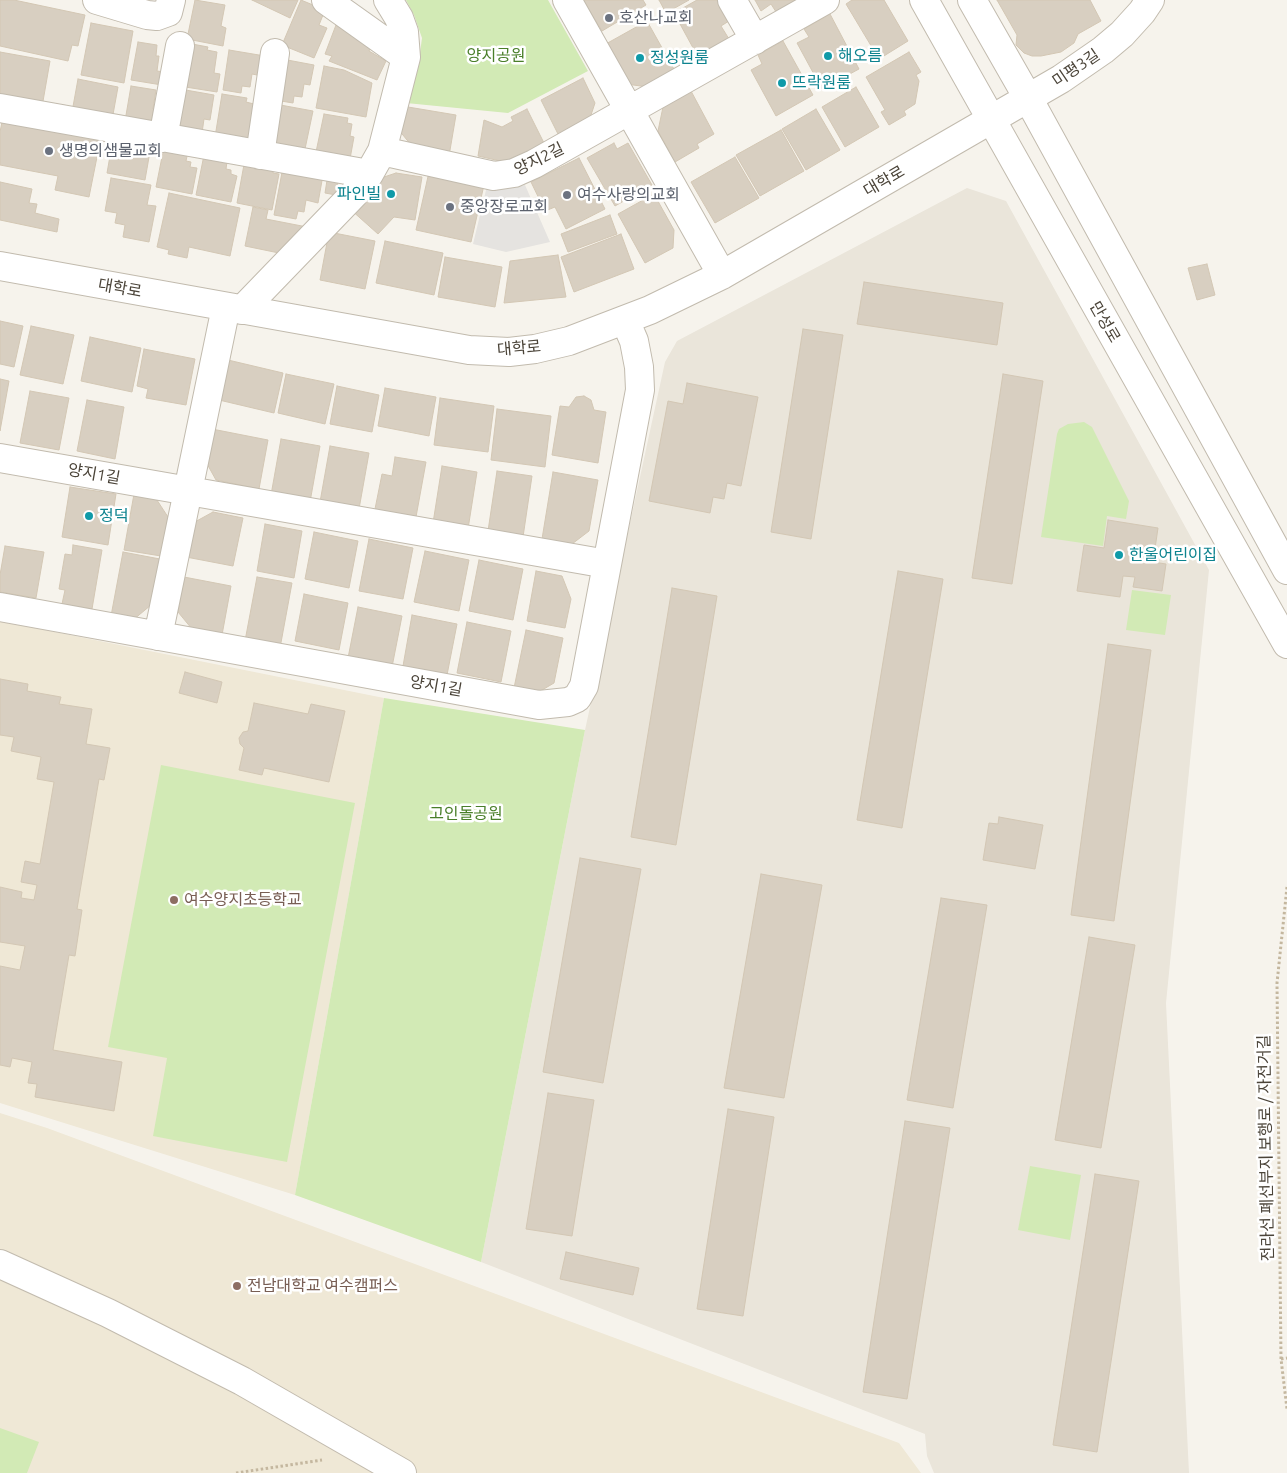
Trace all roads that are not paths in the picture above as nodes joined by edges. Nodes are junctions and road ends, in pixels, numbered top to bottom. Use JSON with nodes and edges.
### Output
{"nodes":[{"id":1,"x":97,"y":0,"type":"edge"},
{"id":2,"x":171,"y":0,"type":"edge"},
{"id":3,"x":326,"y":0,"type":"edge"},
{"id":4,"x":388,"y":0,"type":"edge"},
{"id":5,"x":567,"y":0,"type":"edge"},
{"id":6,"x":732,"y":0,"type":"edge"},
{"id":7,"x":825,"y":0,"type":"edge"},
{"id":8,"x":924,"y":0,"type":"edge"},
{"id":9,"x":972,"y":0,"type":"edge"},
{"id":10,"x":1150,"y":0,"type":"edge"},
{"id":11,"x":755,"y":40,"type":"junction"},
{"id":12,"x":180,"y":46,"type":"dead end"},
{"id":13,"x":275,"y":53,"type":"dead end"},
{"id":14,"x":406,"y":57,"type":"junction"},
{"id":15,"x":1028,"y":98,"type":"junction"},
{"id":16,"x":0,"y":108,"type":"edge"},
{"id":17,"x":630,"y":110,"type":"junction"},
{"id":18,"x":990,"y":120,"type":"junction"},
{"id":19,"x":163,"y":138,"type":"junction"},
{"id":20,"x":382,"y":151,"type":"junction"},
{"id":21,"x":260,"y":155,"type":"junction"},
{"id":22,"x":369,"y":174,"type":"junction"},
{"id":23,"x":0,"y":266,"type":"edge"},
{"id":24,"x":722,"y":274,"type":"junction"},
{"id":25,"x":234,"y":309,"type":"junction"},
{"id":26,"x":625,"y":320,"type":"junction"},
{"id":27,"x":0,"y":458,"type":"edge"},
{"id":28,"x":188,"y":491,"type":"junction"},
{"id":29,"x":607,"y":564,"type":"junction"},
{"id":30,"x":1287,"y":570,"type":"edge"},
{"id":31,"x":0,"y":607,"type":"edge"},
{"id":32,"x":158,"y":636,"type":"junction"},
{"id":33,"x":1287,"y":644,"type":"edge"},
{"id":34,"x":0,"y":1264,"type":"edge"},
{"id":35,"x":402,"y":1473,"type":"edge"}],
"edges":[{"from":1,"to":2,"type":"street"},
{"from":3,"to":14,"type":"street"},
{"from":4,"to":14,"type":"street"},
{"from":5,"to":17,"type":"street"},
{"from":6,"to":11,"type":"street"},
{"from":7,"to":11,"type":"street","name":"양지2길"},
{"from":8,"to":18,"type":"street","name":"만성로"},
{"from":9,"to":15,"type":"street"},
{"from":10,"to":15,"type":"street","name":"미평3길"},
{"from":11,"to":17,"type":"street","name":"양지2길"},
{"from":12,"to":19,"type":"street"},
{"from":13,"to":21,"type":"street"},
{"from":14,"to":20,"type":"street"},
{"from":15,"to":18,"type":"street","name":"미평3길"},
{"from":15,"to":30,"type":"street"},
{"from":16,"to":19,"type":"street"},
{"from":17,"to":20,"type":"street","name":"양지2길"},
{"from":17,"to":24,"type":"street"},
{"from":18,"to":24,"type":"street","name":"대학로"},
{"from":18,"to":33,"type":"street","name":"만성로"},
{"from":19,"to":21,"type":"street"},
{"from":20,"to":22,"type":"street"},
{"from":21,"to":22,"type":"street"},
{"from":22,"to":25,"type":"street"},
{"from":23,"to":25,"type":"street","name":"대학로"},
{"from":24,"to":26,"type":"street","name":"대학로"},
{"from":25,"to":26,"type":"street","name":"대학로"},
{"from":25,"to":28,"type":"street"},
{"from":26,"to":29,"type":"street","name":"양지1길"},
{"from":27,"to":28,"type":"street","name":"양지1길"},
{"from":28,"to":29,"type":"street","name":"양지1길"},
{"from":28,"to":32,"type":"street"},
{"from":29,"to":32,"type":"street","name":"양지1길"},
{"from":31,"to":32,"type":"street","name":"양지1길"},
{"from":34,"to":35,"type":"street"}]}
